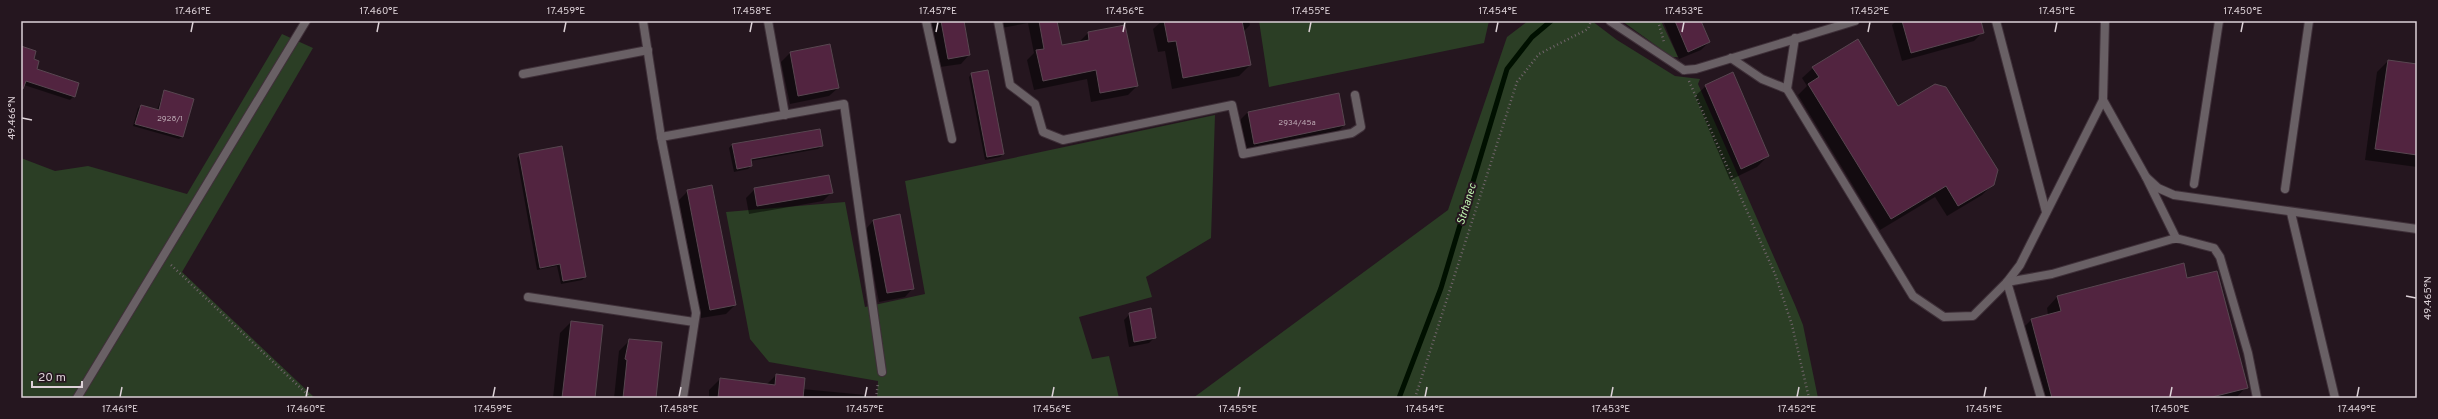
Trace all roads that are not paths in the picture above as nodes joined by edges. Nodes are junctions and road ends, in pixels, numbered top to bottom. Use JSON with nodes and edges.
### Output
{"nodes":[{"id":1,"x":306,"y":21,"type":"edge"},
{"id":2,"x":643,"y":21,"type":"edge"},
{"id":3,"x":768,"y":21,"type":"edge"},
{"id":4,"x":926,"y":21,"type":"edge"},
{"id":5,"x":998,"y":21,"type":"edge"},
{"id":6,"x":1610,"y":21,"type":"edge"},
{"id":7,"x":1854,"y":21,"type":"edge"},
{"id":8,"x":1996,"y":21,"type":"edge"},
{"id":9,"x":2105,"y":21,"type":"edge"},
{"id":10,"x":2219,"y":21,"type":"edge"},
{"id":11,"x":2309,"y":21,"type":"edge"},
{"id":12,"x":1795,"y":38,"type":"junction"},
{"id":13,"x":648,"y":50,"type":"junction"},
{"id":14,"x":1731,"y":58,"type":"junction"},
{"id":15,"x":523,"y":74,"type":"dead end"},
{"id":16,"x":1787,"y":88,"type":"junction"},
{"id":17,"x":1355,"y":95,"type":"dead end"},
{"id":18,"x":2103,"y":100,"type":"junction"},
{"id":19,"x":785,"y":115,"type":"junction"},
{"id":20,"x":661,"y":137,"type":"junction"},
{"id":21,"x":952,"y":139,"type":"dead end"},
{"id":22,"x":2146,"y":177,"type":"junction"},
{"id":23,"x":2194,"y":184,"type":"dead end"},
{"id":24,"x":2285,"y":189,"type":"dead end"},
{"id":25,"x":2046,"y":212,"type":"junction"},
{"id":26,"x":2291,"y":213,"type":"junction"},
{"id":27,"x":2417,"y":229,"type":"edge"},
{"id":28,"x":2176,"y":238,"type":"junction"},
{"id":29,"x":2007,"y":282,"type":"junction"},
{"id":30,"x":528,"y":297,"type":"dead end"},
{"id":31,"x":694,"y":322,"type":"junction"},
{"id":32,"x":882,"y":372,"type":"dead end"},
{"id":33,"x":78,"y":398,"type":"edge"},
{"id":34,"x":684,"y":398,"type":"edge"},
{"id":35,"x":2040,"y":398,"type":"edge"},
{"id":36,"x":2257,"y":398,"type":"edge"},
{"id":37,"x":2335,"y":398,"type":"edge"}],
"edges":[{"from":1,"to":33,"type":"street"},
{"from":2,"to":13,"type":"street"},
{"from":3,"to":19,"type":"street"},
{"from":4,"to":21,"type":"street"},
{"from":5,"to":17,"type":"street"},
{"from":6,"to":14,"type":"street"},
{"from":7,"to":12,"type":"street"},
{"from":8,"to":25,"type":"street"},
{"from":9,"to":18,"type":"street"},
{"from":10,"to":23,"type":"street"},
{"from":11,"to":24,"type":"street"},
{"from":12,"to":14,"type":"street"},
{"from":12,"to":16,"type":"street"},
{"from":13,"to":15,"type":"street"},
{"from":13,"to":20,"type":"street"},
{"from":14,"to":16,"type":"street"},
{"from":16,"to":29,"type":"street"},
{"from":18,"to":22,"type":"street"},
{"from":18,"to":25,"type":"street"},
{"from":19,"to":20,"type":"street"},
{"from":19,"to":32,"type":"street"},
{"from":20,"to":31,"type":"street"},
{"from":22,"to":26,"type":"street"},
{"from":22,"to":28,"type":"street"},
{"from":25,"to":29,"type":"street"},
{"from":26,"to":27,"type":"street"},
{"from":26,"to":37,"type":"street"},
{"from":28,"to":29,"type":"street"},
{"from":28,"to":36,"type":"street"},
{"from":29,"to":35,"type":"street"},
{"from":30,"to":31,"type":"street"},
{"from":31,"to":34,"type":"street"}]}
